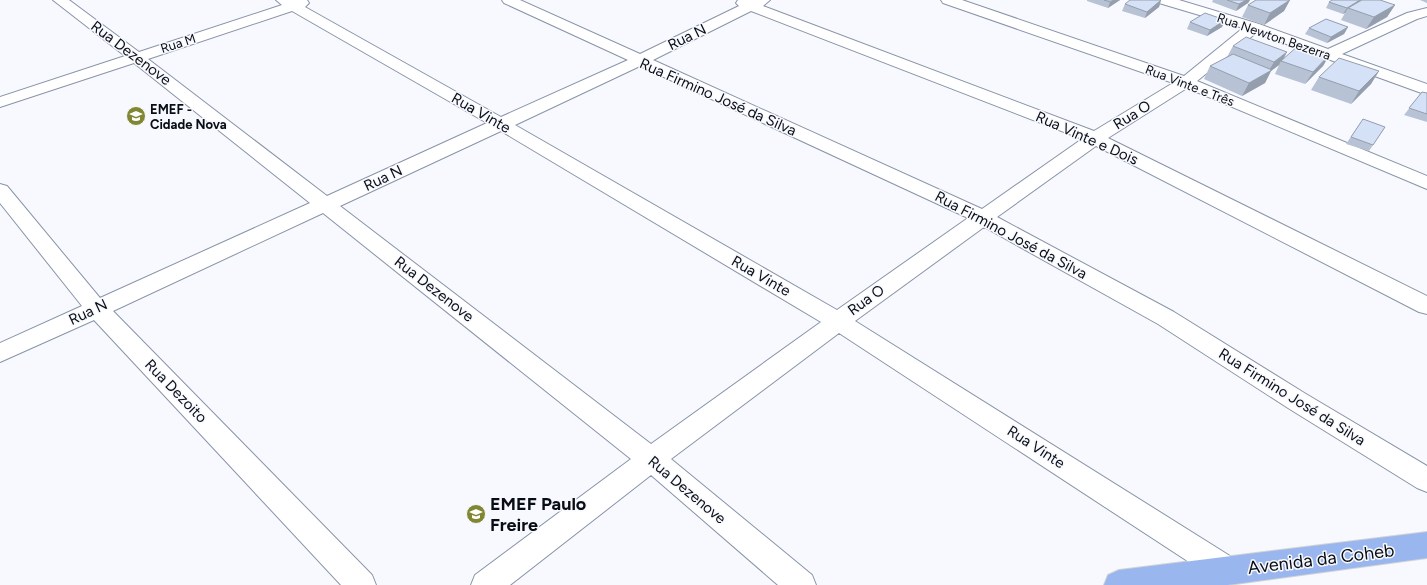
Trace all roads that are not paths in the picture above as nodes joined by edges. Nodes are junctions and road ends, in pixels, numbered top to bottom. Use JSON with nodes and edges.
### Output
{"nodes":[{"id":1,"x":60,"y":0,"type":"edge"},
{"id":2,"x":509,"y":0,"type":"edge"},
{"id":3,"x":948,"y":0,"type":"edge"},
{"id":4,"x":1164,"y":0,"type":"edge"},
{"id":5,"x":296,"y":2,"type":"edge"},
{"id":6,"x":749,"y":2,"type":"edge"},
{"id":7,"x":1391,"y":9,"type":"edge"},
{"id":8,"x":1427,"y":12,"type":"edge"},
{"id":9,"x":1412,"y":16,"type":"junction"},
{"id":10,"x":1427,"y":20,"type":"edge"},
{"id":11,"x":1254,"y":27,"type":"junction"},
{"id":12,"x":1329,"y":54,"type":"junction"},
{"id":13,"x":136,"y":57,"type":"junction"},
{"id":14,"x":639,"y":61,"type":"junction"},
{"id":15,"x":1186,"y":82,"type":"junction"},
{"id":16,"x":1427,"y":90,"type":"edge"},
{"id":17,"x":0,"y":102,"type":"edge"},
{"id":18,"x":501,"y":124,"type":"junction"},
{"id":19,"x":1095,"y":138,"type":"junction"},
{"id":20,"x":1427,"y":184,"type":"edge"},
{"id":21,"x":0,"y":190,"type":"edge"},
{"id":22,"x":326,"y":204,"type":"junction"},
{"id":23,"x":982,"y":217,"type":"junction"},
{"id":24,"x":1427,"y":306,"type":"edge"},
{"id":25,"x":96,"y":308,"type":"junction"},
{"id":26,"x":838,"y":321,"type":"junction"},
{"id":27,"x":0,"y":353,"type":"edge"},
{"id":28,"x":651,"y":459,"type":"junction"},
{"id":29,"x":1427,"y":480,"type":"edge"},
{"id":30,"x":1427,"y":545,"type":"edge"},
{"id":31,"x":1228,"y":571,"type":"junction"},
{"id":32,"x":361,"y":585,"type":"edge"},
{"id":33,"x":486,"y":585,"type":"edge"},
{"id":34,"x":801,"y":585,"type":"edge"},
{"id":35,"x":1119,"y":585,"type":"edge"}],
"edges":[{"from":1,"to":13,"type":"street","name":"Rua Dezenove"},
{"from":2,"to":14,"type":"street","name":"Rua Firmino José da Silva"},
{"from":3,"to":15,"type":"street","name":"Rua Vinte e Três"},
{"from":4,"to":11,"type":"street","name":"Rua Newton Bezerra"},
{"from":5,"to":13,"type":"street","name":"Rua M"},
{"from":5,"to":18,"type":"street","name":"Rua Vinte"},
{"from":6,"to":14,"type":"street","name":"Rua N"},
{"from":6,"to":19,"type":"street","name":"Rua Vinte e Dois"},
{"from":7,"to":9,"type":"street"},
{"from":8,"to":9,"type":"street"},
{"from":9,"to":10,"type":"street"},
{"from":9,"to":12,"type":"street"},
{"from":11,"to":12,"type":"street","name":"Rua Newton Bezerra"},
{"from":11,"to":15,"type":"street","name":"Rua O"},
{"from":12,"to":16,"type":"street","name":"Rua Newton Bezerra"},
{"from":13,"to":17,"type":"street","name":"Rua M"},
{"from":13,"to":22,"type":"street","name":"Rua Dezenove"},
{"from":14,"to":18,"type":"street","name":"Rua N"},
{"from":14,"to":23,"type":"street","name":"Rua Firmino José da Silva"},
{"from":15,"to":19,"type":"street","name":"Rua O"},
{"from":15,"to":20,"type":"street","name":"Rua Vinte e Três"},
{"from":18,"to":22,"type":"street","name":"Rua N"},
{"from":18,"to":26,"type":"street","name":"Rua Vinte"},
{"from":19,"to":23,"type":"street","name":"Rua O"},
{"from":19,"to":24,"type":"street","name":"Rua Vinte e Dois"},
{"from":21,"to":25,"type":"street","name":"Rua Dezoito"},
{"from":22,"to":25,"type":"street","name":"Rua N"},
{"from":22,"to":28,"type":"street","name":"Rua Dezenove"},
{"from":23,"to":26,"type":"street","name":"Rua O"},
{"from":23,"to":29,"type":"street","name":"Rua Firmino José da Silva"},
{"from":25,"to":27,"type":"street","name":"Rua N"},
{"from":25,"to":32,"type":"street","name":"Rua Dezoito"},
{"from":26,"to":28,"type":"street","name":"Rua O"},
{"from":26,"to":31,"type":"street","name":"Rua Vinte"},
{"from":28,"to":33,"type":"street","name":"Rua O"},
{"from":28,"to":34,"type":"street","name":"Rua Dezenove"},
{"from":30,"to":31,"type":"main road","name":"Avenida da Coheb"},
{"from":31,"to":35,"type":"main road","name":"Avenida da Coheb"}]}
